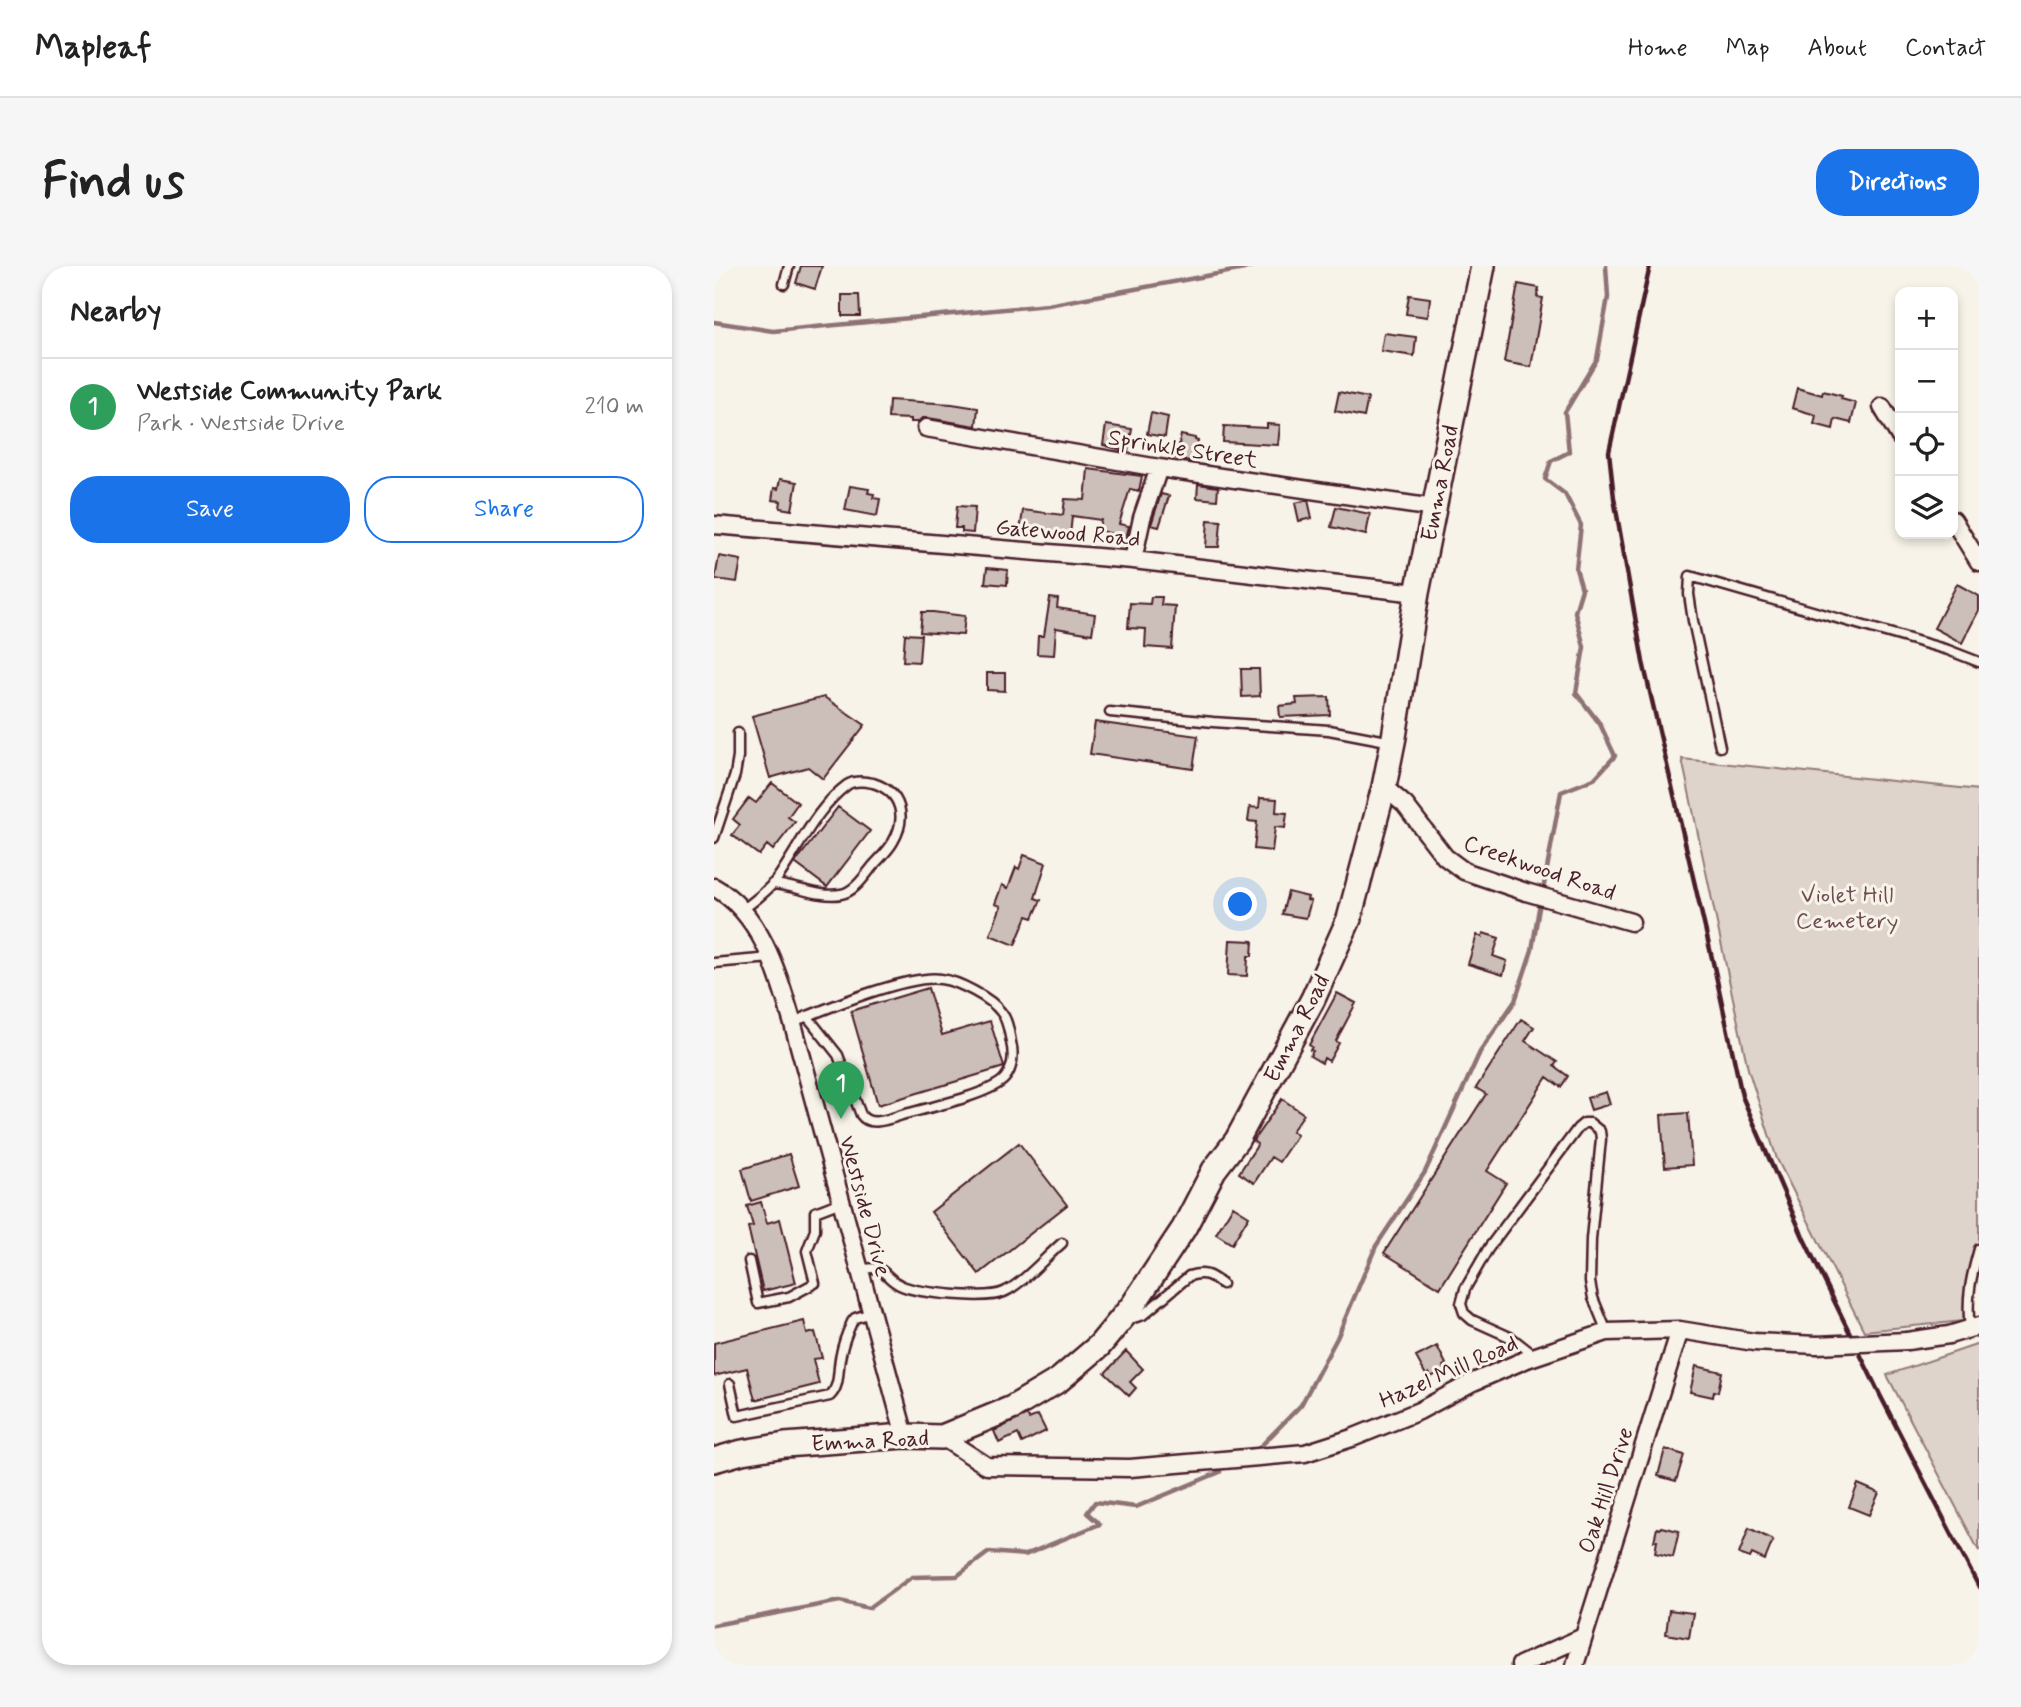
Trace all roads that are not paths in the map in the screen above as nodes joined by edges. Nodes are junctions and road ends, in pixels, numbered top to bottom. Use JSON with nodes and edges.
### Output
{"nodes":[{"id":1,"x":789,"y":266,"type":"edge"},
{"id":2,"x":1483,"y":266,"type":"edge"},
{"id":3,"x":784,"y":284,"type":"dead end"},
{"id":4,"x":1882,"y":407,"type":"dead end"},
{"id":5,"x":926,"y":428,"type":"dead end"},
{"id":6,"x":1895,"y":429,"type":"edge"},
{"id":7,"x":1159,"y":468,"type":"junction"},
{"id":8,"x":1434,"y":508,"type":"junction"},
{"id":9,"x":714,"y":525,"type":"edge"},
{"id":10,"x":1958,"y":528,"type":"edge"},
{"id":11,"x":1133,"y":560,"type":"junction"},
{"id":12,"x":1979,"y":562,"type":"edge"},
{"id":13,"x":1417,"y":593,"type":"junction"},
{"id":14,"x":1979,"y":662,"type":"edge"},
{"id":15,"x":1110,"y":712,"type":"dead end"},
{"id":16,"x":738,"y":733,"type":"dead end"},
{"id":17,"x":1393,"y":742,"type":"junction"},
{"id":18,"x":1720,"y":747,"type":"dead end"},
{"id":19,"x":1384,"y":787,"type":"junction"},
{"id":20,"x":714,"y":838,"type":"edge"},
{"id":21,"x":772,"y":884,"type":"junction"},
{"id":22,"x":714,"y":887,"type":"edge"},
{"id":23,"x":741,"y":911,"type":"junction"},
{"id":24,"x":1631,"y":922,"type":"dead end"},
{"id":25,"x":771,"y":958,"type":"junction"},
{"id":26,"x":714,"y":962,"type":"edge"},
{"id":27,"x":800,"y":1019,"type":"junction"},
{"id":28,"x":841,"y":1202,"type":"junction"},
{"id":29,"x":1062,"y":1243,"type":"dead end"},
{"id":30,"x":1979,"y":1249,"type":"edge"},
{"id":31,"x":749,"y":1261,"type":"dead end"},
{"id":32,"x":859,"y":1270,"type":"junction"},
{"id":33,"x":1222,"y":1284,"type":"dead end"},
{"id":34,"x":871,"y":1313,"type":"junction"},
{"id":35,"x":1121,"y":1319,"type":"junction"},
{"id":36,"x":1975,"y":1327,"type":"edge"},
{"id":37,"x":1680,"y":1330,"type":"junction"},
{"id":38,"x":1607,"y":1332,"type":"junction"},
{"id":39,"x":1535,"y":1356,"type":"junction"},
{"id":40,"x":730,"y":1384,"type":"dead end"},
{"id":41,"x":905,"y":1436,"type":"junction"},
{"id":42,"x":942,"y":1437,"type":"junction"},
{"id":43,"x":714,"y":1460,"type":"edge"},
{"id":44,"x":1583,"y":1637,"type":"junction"},
{"id":45,"x":1520,"y":1665,"type":"edge"},
{"id":46,"x":1576,"y":1665,"type":"edge"}],
"edges":[{"from":1,"to":3,"type":"lane"},
{"from":2,"to":8,"type":"street","name":"Emma Road"},
{"from":4,"to":6,"type":"street"},
{"from":5,"to":7,"type":"street","name":"Sprinkle Street"},
{"from":7,"to":8,"type":"street","name":"Sprinkle Street"},
{"from":7,"to":11,"type":"street"},
{"from":8,"to":13,"type":"street","name":"Emma Road"},
{"from":9,"to":11,"type":"street","name":"Gatewood Road"},
{"from":10,"to":12,"type":"street"},
{"from":11,"to":13,"type":"street","name":"Gatewood Road"},
{"from":13,"to":17,"type":"street","name":"Emma Road"},
{"from":14,"to":18,"type":"lane"},
{"from":15,"to":17,"type":"lane"},
{"from":16,"to":20,"type":"lane"},
{"from":17,"to":19,"type":"street","name":"Emma Road"},
{"from":19,"to":24,"type":"street","name":"Creekwood Road"},
{"from":19,"to":35,"type":"street","name":"Emma Road"},
{"from":21,"to":21,"type":"lane"},
{"from":21,"to":23,"type":"lane"},
{"from":22,"to":23,"type":"street","name":"Westside Drive"},
{"from":23,"to":25,"type":"street","name":"Westside Drive"},
{"from":25,"to":26,"type":"lane"},
{"from":25,"to":27,"type":"street","name":"Westside Drive"},
{"from":27,"to":27,"type":"lane"},
{"from":27,"to":28,"type":"street","name":"Westside Drive"},
{"from":28,"to":31,"type":"lane"},
{"from":28,"to":32,"type":"street","name":"Westside Drive"},
{"from":29,"to":32,"type":"lane"},
{"from":30,"to":36,"type":"lane"},
{"from":32,"to":34,"type":"street","name":"Westside Drive"},
{"from":33,"to":35,"type":"lane"},
{"from":34,"to":40,"type":"lane"},
{"from":34,"to":41,"type":"street","name":"Westside Drive"},
{"from":35,"to":42,"type":"street","name":"Emma Road"},
{"from":36,"to":37,"type":"street","name":"Hazel Mill Road","bridge":true},
{"from":37,"to":38,"type":"street","name":"Hazel Mill Road"},
{"from":37,"to":44,"type":"street","name":"Oak Hill Drive"},
{"from":38,"to":39,"type":"street","name":"Hazel Mill Road"},
{"from":38,"to":39,"type":"lane"},
{"from":39,"to":42,"type":"street","name":"Hazel Mill Road"},
{"from":41,"to":42,"type":"street","name":"Emma Road"},
{"from":41,"to":43,"type":"street","name":"Emma Road"},
{"from":44,"to":45,"type":"street"},
{"from":44,"to":46,"type":"street","name":"Oak Hill Drive"}]}
